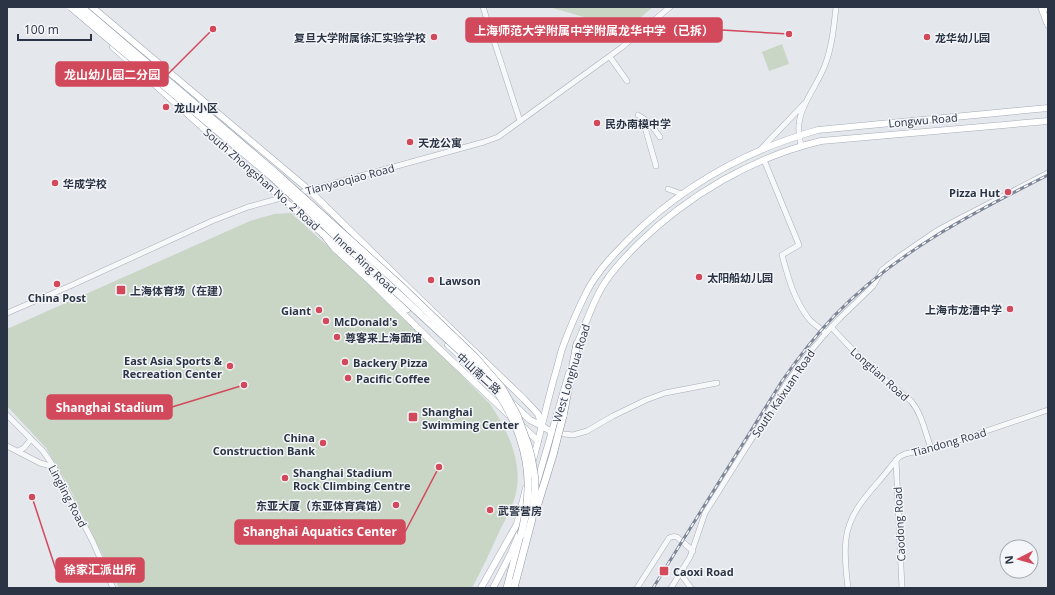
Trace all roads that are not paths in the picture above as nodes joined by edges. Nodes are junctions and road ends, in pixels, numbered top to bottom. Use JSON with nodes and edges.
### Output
{"nodes":[{"id":1,"x":66,"y":7,"type":"edge"},
{"id":2,"x":71,"y":7,"type":"edge"},
{"id":3,"x":81,"y":7,"type":"edge"},
{"id":4,"x":92,"y":7,"type":"edge"},
{"id":5,"x":483,"y":7,"type":"edge"},
{"id":6,"x":670,"y":7,"type":"edge"},
{"id":7,"x":836,"y":7,"type":"edge"},
{"id":8,"x":1041,"y":7,"type":"edge"},
{"id":9,"x":1048,"y":25,"type":"edge"},
{"id":10,"x":610,"y":56,"type":"junction"},
{"id":11,"x":627,"y":81,"type":"dead end"},
{"id":12,"x":809,"y":99,"type":"junction"},
{"id":13,"x":1048,"y":108,"type":"edge"},
{"id":14,"x":638,"y":115,"type":"dead end"},
{"id":15,"x":520,"y":121,"type":"junction"},
{"id":16,"x":1048,"y":121,"type":"edge"},
{"id":17,"x":644,"y":124,"type":"dead end"},
{"id":18,"x":799,"y":135,"type":"junction"},
{"id":19,"x":660,"y":136,"type":"dead end"},
{"id":20,"x":801,"y":146,"type":"junction"},
{"id":21,"x":760,"y":150,"type":"junction"},
{"id":22,"x":764,"y":160,"type":"junction"},
{"id":23,"x":656,"y":166,"type":"dead end"},
{"id":24,"x":1048,"y":173,"type":"edge"},
{"id":25,"x":668,"y":189,"type":"dead end"},
{"id":26,"x":309,"y":190,"type":"junction"},
{"id":27,"x":682,"y":194,"type":"junction"},
{"id":28,"x":281,"y":198,"type":"junction"},
{"id":29,"x":323,"y":234,"type":"junction"},
{"id":30,"x":7,"y":313,"type":"edge"},
{"id":31,"x":831,"y":327,"type":"junction"},
{"id":32,"x":826,"y":333,"type":"junction"},
{"id":33,"x":445,"y":337,"type":"junction"},
{"id":34,"x":577,"y":344,"type":"junction"},
{"id":35,"x":717,"y":383,"type":"dead end"},
{"id":36,"x":1048,"y":410,"type":"edge"},
{"id":37,"x":7,"y":415,"type":"edge"},
{"id":38,"x":542,"y":426,"type":"junction"},
{"id":39,"x":552,"y":432,"type":"junction"},
{"id":40,"x":32,"y":439,"type":"junction"},
{"id":41,"x":538,"y":441,"type":"junction"},
{"id":42,"x":7,"y":446,"type":"edge"},
{"id":43,"x":931,"y":448,"type":"junction"},
{"id":44,"x":18,"y":452,"type":"junction"},
{"id":45,"x":896,"y":460,"type":"junction"},
{"id":46,"x":54,"y":467,"type":"junction"},
{"id":47,"x":528,"y":537,"type":"junction"},
{"id":48,"x":692,"y":551,"type":"junction"},
{"id":49,"x":680,"y":573,"type":"junction"},
{"id":50,"x":113,"y":588,"type":"edge"},
{"id":51,"x":481,"y":588,"type":"edge"},
{"id":52,"x":493,"y":588,"type":"edge"},
{"id":53,"x":507,"y":588,"type":"edge"},
{"id":54,"x":514,"y":588,"type":"edge"},
{"id":55,"x":637,"y":588,"type":"edge"},
{"id":56,"x":671,"y":588,"type":"edge"},
{"id":57,"x":691,"y":588,"type":"edge"},
{"id":58,"x":848,"y":588,"type":"edge"},
{"id":59,"x":902,"y":588,"type":"edge"}],
"edges":[{"from":1,"to":28,"type":"main road","name":"South Zhongshan No. 2 Road"},
{"from":2,"to":33,"type":"highway","name":"Inner Ring Road","bridge":true},
{"from":3,"to":47,"type":"highway","name":"Inner Ring Road","bridge":true},
{"from":4,"to":26,"type":"main road","name":"South Zhongshan No. 2 Road"},
{"from":5,"to":15,"type":"street"},
{"from":6,"to":10,"type":"street","name":"Tianyaoqiao Road"},
{"from":7,"to":12,"type":"street"},
{"from":8,"to":9,"type":"main road"},
{"from":10,"to":11,"type":"street"},
{"from":10,"to":15,"type":"street","name":"Tianyaoqiao Road"},
{"from":12,"to":18,"type":"street"},
{"from":12,"to":21,"type":"street"},
{"from":13,"to":18,"type":"main road","name":"Longwu Road"},
{"from":14,"to":19,"type":"street"},
{"from":15,"to":26,"type":"street","name":"Tianyaoqiao Road"},
{"from":16,"to":20,"type":"main road","name":"Longwu Road"},
{"from":17,"to":23,"type":"street"},
{"from":18,"to":20,"type":"street"},
{"from":18,"to":21,"type":"main road","name":"West Longhua Road"},
{"from":20,"to":22,"type":"main road","name":"West Longhua Road"},
{"from":21,"to":27,"type":"main road","name":"West Longhua Road"},
{"from":22,"to":32,"type":"street"},
{"from":22,"to":34,"type":"main road","name":"West Longhua Road"},
{"from":24,"to":31,"type":"street","name":"South Kaixuan Road"},
{"from":25,"to":27,"type":"street"},
{"from":26,"to":28,"type":"street","name":"Tianyaoqiao Road"},
{"from":26,"to":38,"type":"main road","name":"South Zhongshan No. 2 Road"},
{"from":27,"to":38,"type":"main road","name":"West Longhua Road"},
{"from":28,"to":29,"type":"main road","name":"South Zhongshan No. 2 Road"},
{"from":28,"to":30,"type":"street","name":"Tianyaoqiao Road"},
{"from":29,"to":33,"type":"highway"},
{"from":29,"to":38,"type":"main road","name":"中山南二路"},
{"from":29,"to":41,"type":"main road","name":"South Zhongshan No. 2 Road"},
{"from":31,"to":32,"type":"street","name":"South Kaixuan Road"},
{"from":31,"to":43,"type":"street","name":"Longtian Road"},
{"from":32,"to":48,"type":"street","name":"South Kaixuan Road"},
{"from":33,"to":53,"type":"highway","name":"Inner Ring Road","bridge":true},
{"from":34,"to":39,"type":"main road","name":"West Longhua Road"},
{"from":34,"to":47,"type":"highway","bridge":true},
{"from":35,"to":39,"type":"street"},
{"from":36,"to":43,"type":"street","name":"Tiandong Road"},
{"from":37,"to":40,"type":"street","name":"Lingling Road"},
{"from":38,"to":39,"type":"main road"},
{"from":38,"to":41,"type":"main road"},
{"from":39,"to":52,"type":"main road"},
{"from":40,"to":44,"type":"street"},
{"from":40,"to":46,"type":"street","name":"Lingling Road"},
{"from":41,"to":51,"type":"main road"},
{"from":42,"to":44,"type":"street"},
{"from":43,"to":45,"type":"street","name":"Tiandong Road"},
{"from":44,"to":46,"type":"street"},
{"from":45,"to":58,"type":"street","name":"Tiandong Road"},
{"from":45,"to":59,"type":"street","name":"Caodong Road"},
{"from":46,"to":50,"type":"street","name":"Lingling Road"},
{"from":47,"to":54,"type":"highway","name":"Inner Ring Road","bridge":true},
{"from":48,"to":49,"type":"street","name":"South Kaixuan Road"},
{"from":48,"to":55,"type":"street"},
{"from":49,"to":56,"type":"street","name":"South Kaixuan Road"},
{"from":49,"to":57,"type":"street"}]}
